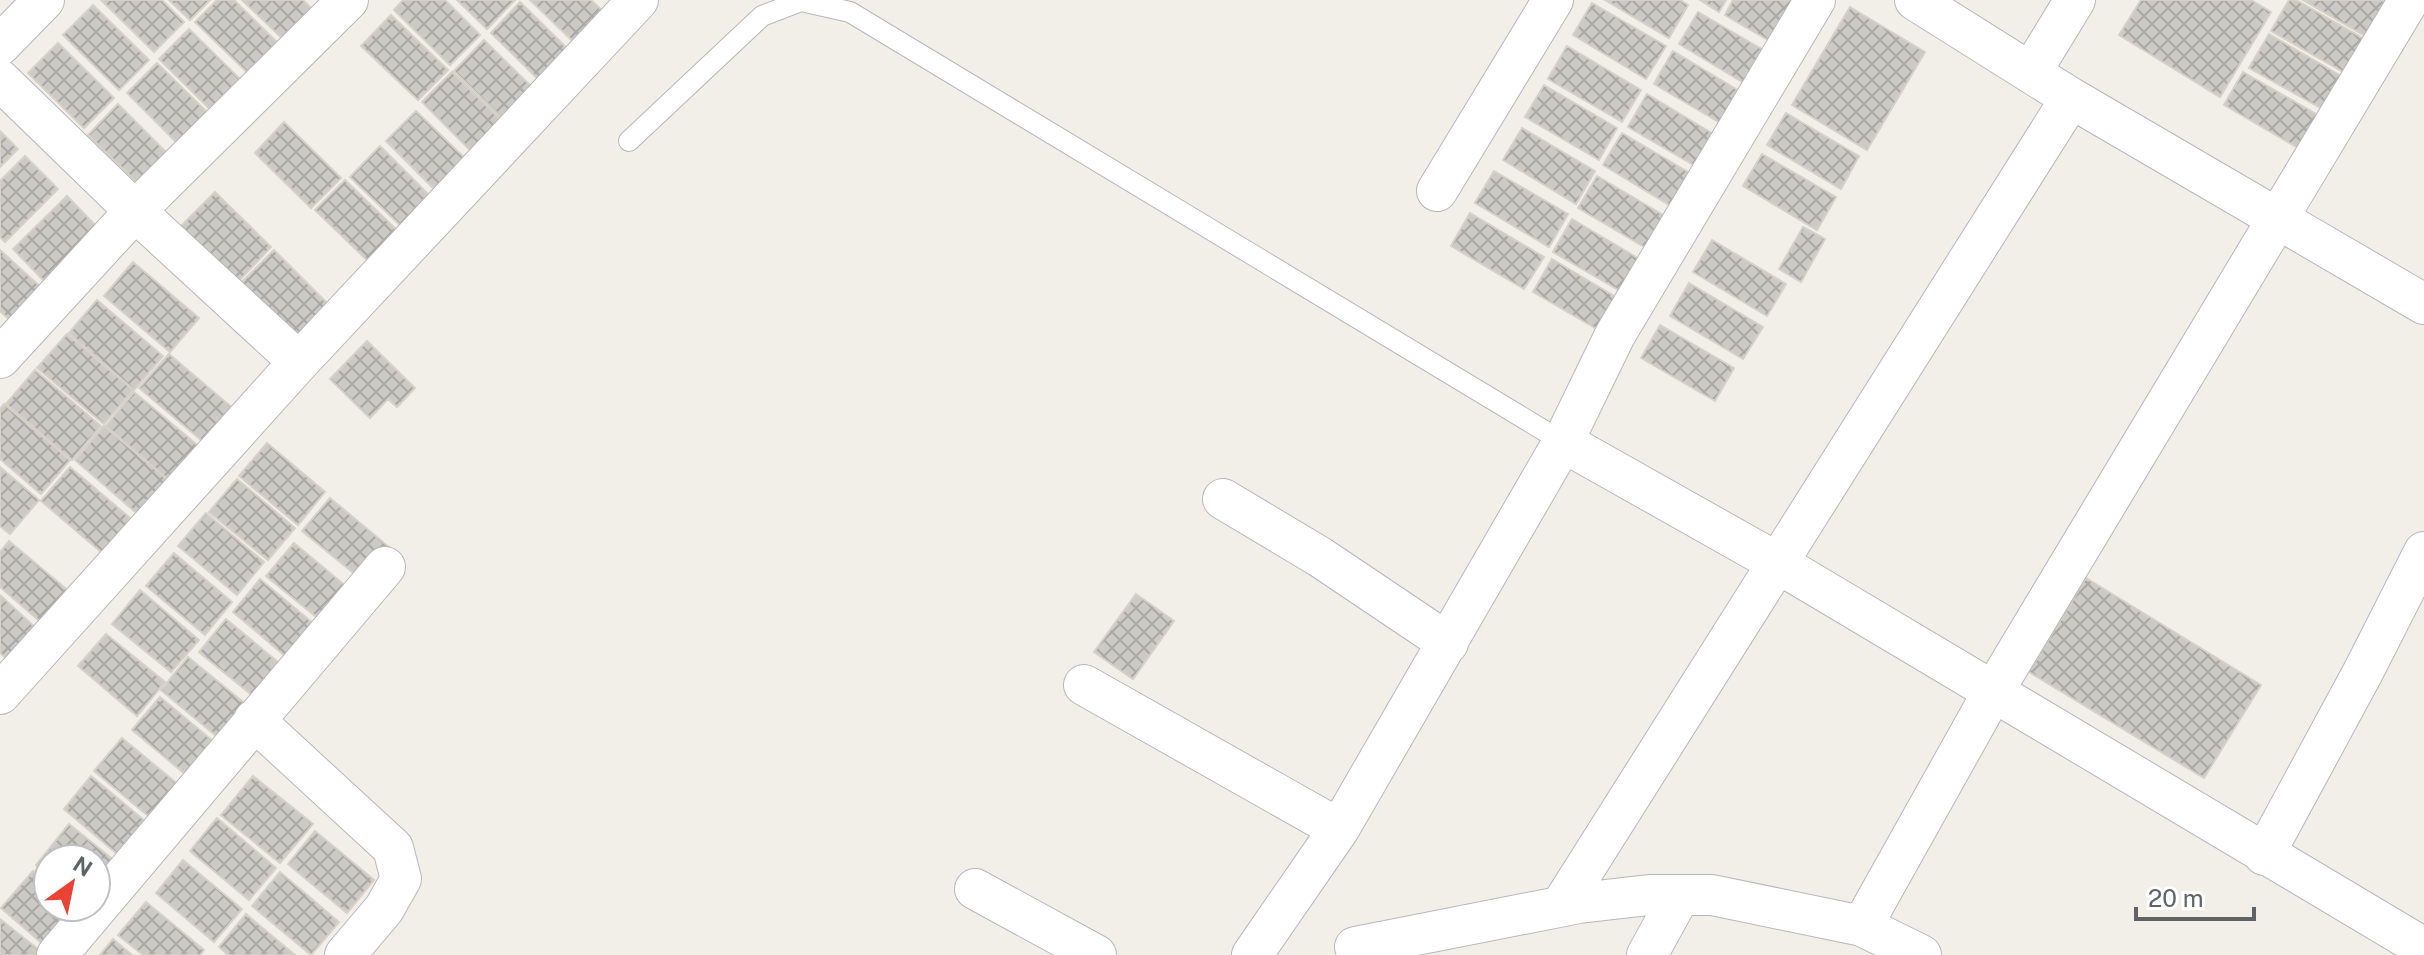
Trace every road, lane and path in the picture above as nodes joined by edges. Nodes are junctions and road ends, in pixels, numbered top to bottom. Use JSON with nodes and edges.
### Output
{"nodes":[{"id":1,"x":44,"y":0,"type":"edge"},
{"id":2,"x":348,"y":0,"type":"edge"},
{"id":3,"x":638,"y":0,"type":"edge"},
{"id":4,"x":1553,"y":0,"type":"edge"},
{"id":5,"x":1815,"y":0,"type":"edge"},
{"id":6,"x":1915,"y":0,"type":"edge"},
{"id":7,"x":2075,"y":0,"type":"edge"},
{"id":8,"x":2409,"y":0,"type":"edge"},
{"id":9,"x":0,"y":45,"type":"edge"},
{"id":10,"x":2031,"y":72,"type":"junction"},
{"id":11,"x":0,"y":80,"type":"edge"},
{"id":12,"x":2071,"y":98,"type":"junction"},
{"id":13,"x":629,"y":141,"type":"dead end"},
{"id":14,"x":1437,"y":191,"type":"dead end"},
{"id":15,"x":135,"y":211,"type":"junction"},
{"id":16,"x":2278,"y":216,"type":"junction"},
{"id":17,"x":2424,"y":304,"type":"edge"},
{"id":18,"x":0,"y":358,"type":"edge"},
{"id":19,"x":299,"y":362,"type":"junction"},
{"id":20,"x":1563,"y":442,"type":"junction"},
{"id":21,"x":1223,"y":499,"type":"dead end"},
{"id":22,"x":2424,"y":552,"type":"edge"},
{"id":23,"x":1776,"y":562,"type":"junction"},
{"id":24,"x":385,"y":567,"type":"dead end"},
{"id":25,"x":1448,"y":643,"type":"junction"},
{"id":26,"x":1084,"y":685,"type":"dead end"},
{"id":27,"x":1993,"y":692,"type":"junction"},
{"id":28,"x":0,"y":694,"type":"edge"},
{"id":29,"x":254,"y":720,"type":"junction"},
{"id":30,"x":1339,"y":829,"type":"junction"},
{"id":31,"x":2264,"y":855,"type":"junction"},
{"id":32,"x":975,"y":889,"type":"dead end"},
{"id":33,"x":1680,"y":895,"type":"junction"},
{"id":34,"x":1561,"y":906,"type":"junction"},
{"id":35,"x":1862,"y":926,"type":"junction"},
{"id":36,"x":2424,"y":948,"type":"edge"},
{"id":37,"x":1346,"y":952,"type":"edge"},
{"id":38,"x":1912,"y":953,"type":"edge"},
{"id":39,"x":57,"y":955,"type":"edge"},
{"id":40,"x":345,"y":955,"type":"edge"},
{"id":41,"x":1096,"y":955,"type":"edge"},
{"id":42,"x":1252,"y":955,"type":"edge"},
{"id":43,"x":1647,"y":955,"type":"edge"}],
"edges":[{"from":1,"to":9,"type":"street"},
{"from":2,"to":15,"type":"street"},
{"from":3,"to":19,"type":"street"},
{"from":4,"to":14,"type":"street"},
{"from":5,"to":20,"type":"street"},
{"from":6,"to":10,"type":"street"},
{"from":7,"to":10,"type":"street"},
{"from":8,"to":16,"type":"street"},
{"from":10,"to":12,"type":"street"},
{"from":11,"to":15,"type":"street"},
{"from":12,"to":16,"type":"street"},
{"from":12,"to":23,"type":"street"},
{"from":13,"to":20,"type":"lane"},
{"from":15,"to":18,"type":"street"},
{"from":15,"to":19,"type":"street"},
{"from":16,"to":17,"type":"street"},
{"from":16,"to":27,"type":"street"},
{"from":19,"to":28,"type":"street"},
{"from":20,"to":23,"type":"street"},
{"from":20,"to":25,"type":"street"},
{"from":21,"to":25,"type":"street"},
{"from":22,"to":31,"type":"street"},
{"from":23,"to":27,"type":"street"},
{"from":23,"to":34,"type":"street"},
{"from":24,"to":29,"type":"street"},
{"from":25,"to":30,"type":"street"},
{"from":26,"to":30,"type":"street"},
{"from":27,"to":31,"type":"street"},
{"from":27,"to":35,"type":"street"},
{"from":29,"to":39,"type":"street"},
{"from":29,"to":40,"type":"street"},
{"from":30,"to":42,"type":"street"},
{"from":31,"to":36,"type":"street"},
{"from":32,"to":41,"type":"street"},
{"from":33,"to":34,"type":"street"},
{"from":33,"to":35,"type":"street"},
{"from":33,"to":43,"type":"street"},
{"from":34,"to":37,"type":"street"},
{"from":35,"to":38,"type":"street"}]}
